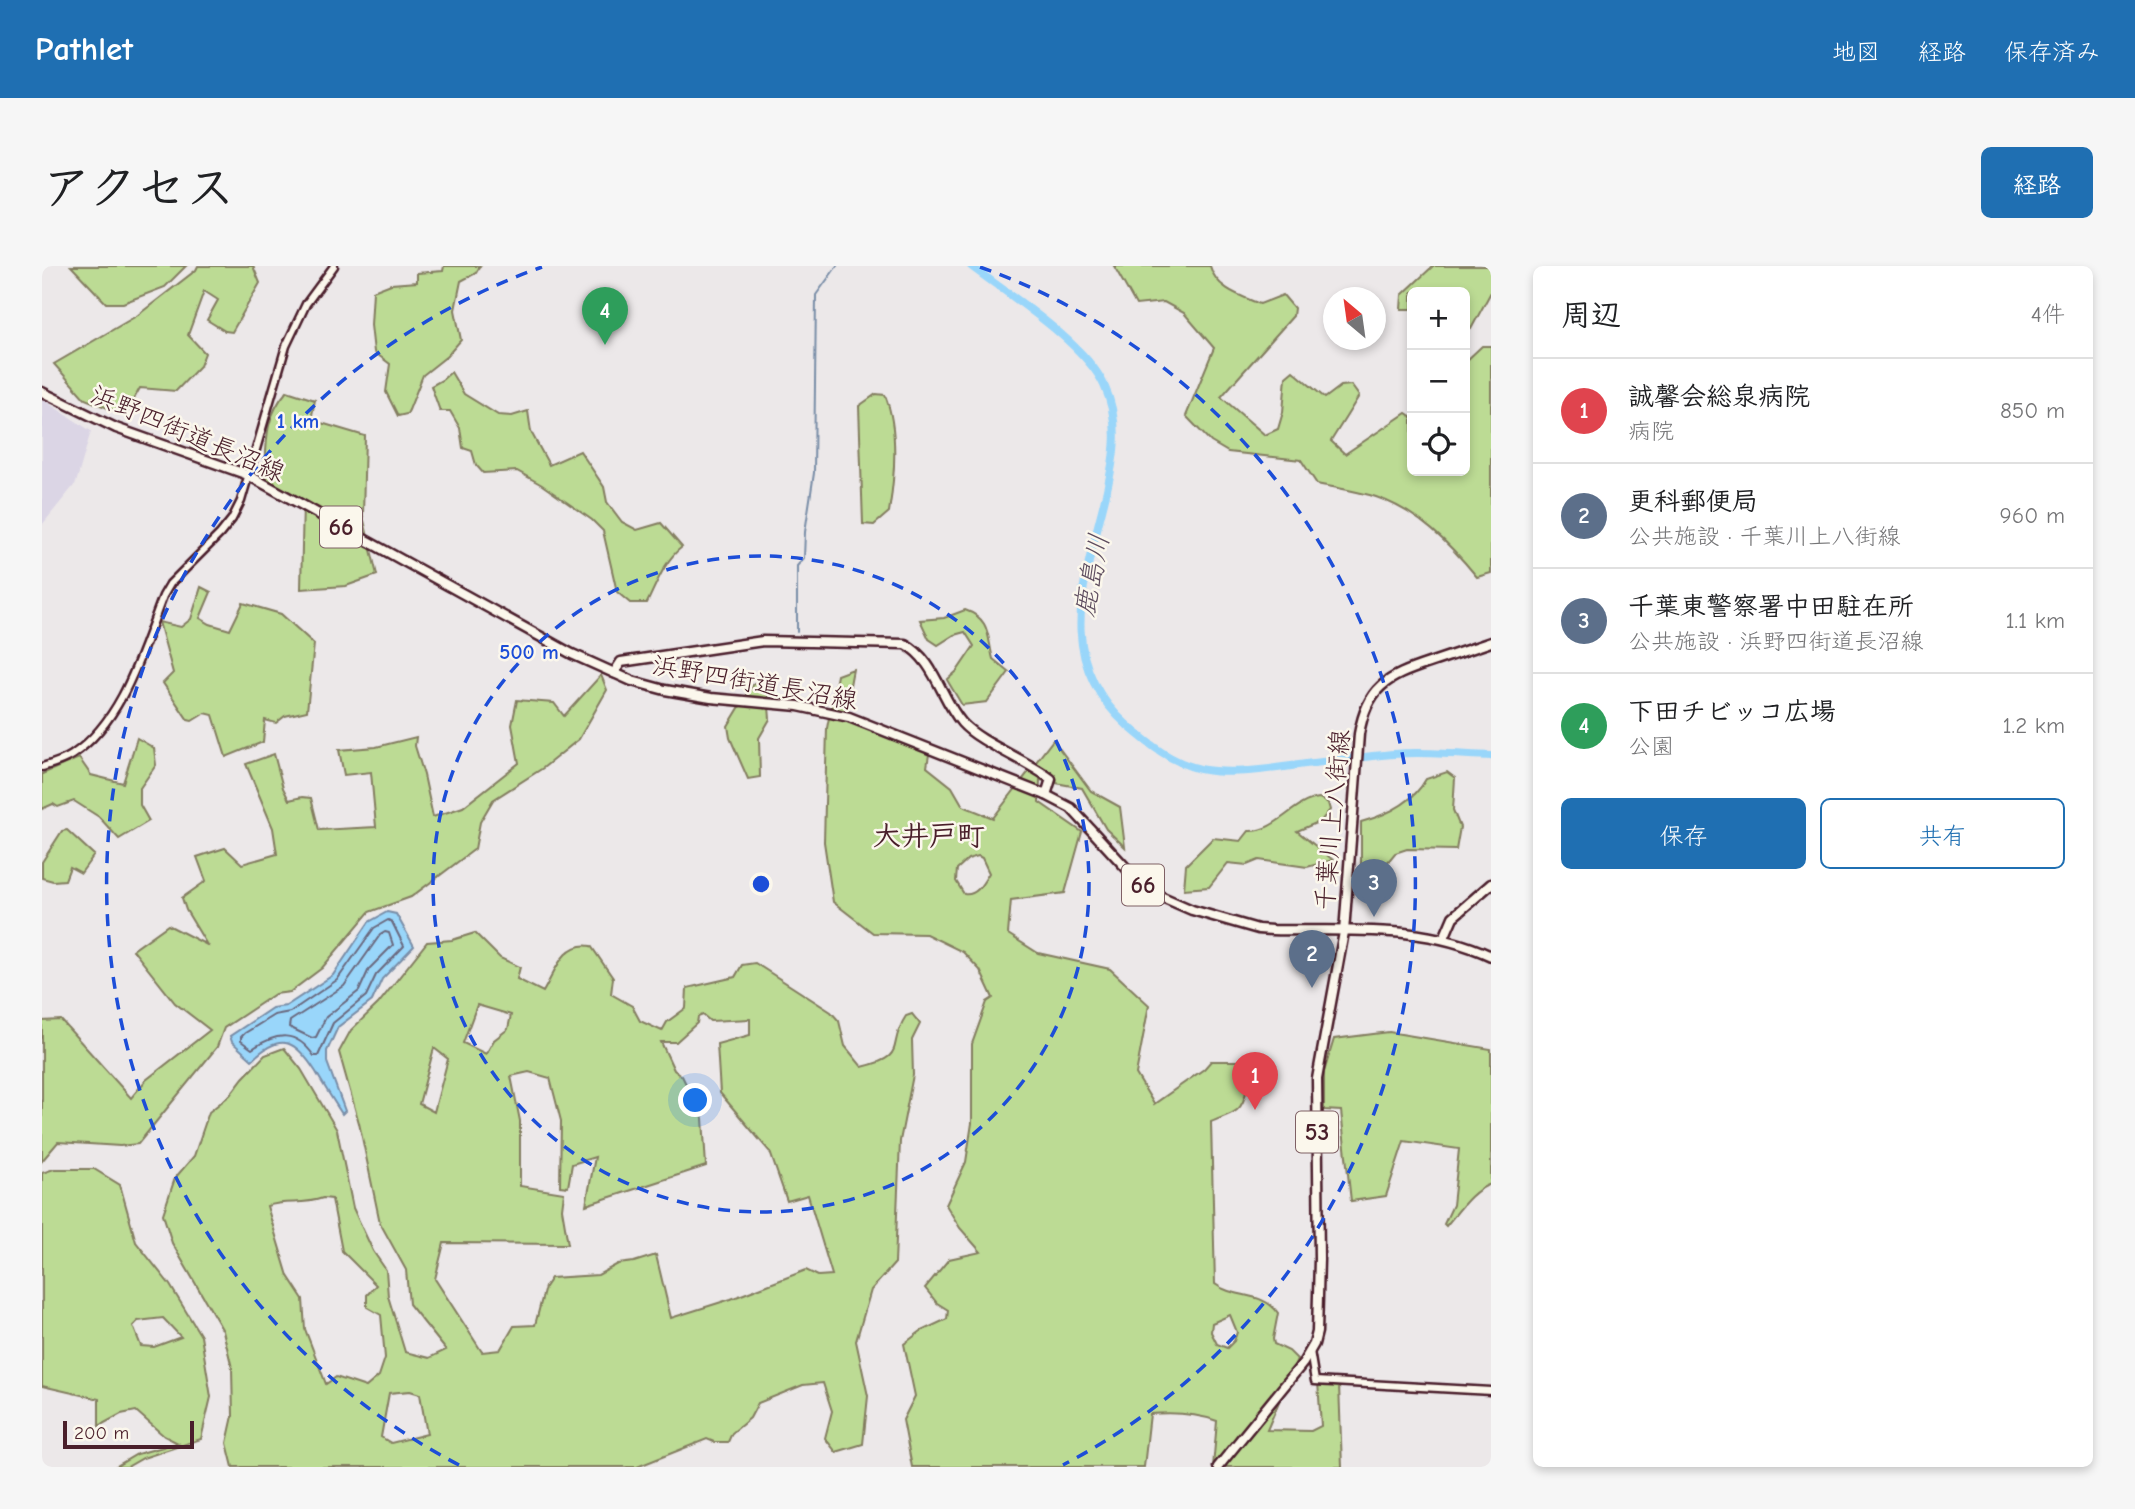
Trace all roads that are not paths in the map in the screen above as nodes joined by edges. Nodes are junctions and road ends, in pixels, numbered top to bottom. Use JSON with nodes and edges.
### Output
{"nodes":[{"id":1,"x":334,"y":266,"type":"edge"},
{"id":2,"x":42,"y":392,"type":"edge"},
{"id":3,"x":248,"y":475,"type":"junction"},
{"id":4,"x":1491,"y":642,"type":"edge"},
{"id":5,"x":614,"y":673,"type":"junction"},
{"id":6,"x":42,"y":768,"type":"edge"},
{"id":7,"x":1046,"y":794,"type":"junction"},
{"id":8,"x":1491,"y":884,"type":"edge"},
{"id":9,"x":1344,"y":932,"type":"junction"},
{"id":10,"x":1444,"y":938,"type":"junction"},
{"id":11,"x":1491,"y":956,"type":"edge"},
{"id":12,"x":1310,"y":1351,"type":"junction"},
{"id":13,"x":1491,"y":1391,"type":"edge"},
{"id":14,"x":1218,"y":1467,"type":"edge"}],
"edges":[{"from":1,"to":3,"type":"street"},
{"from":2,"to":3,"type":"main road","name":"浜野四街道長沼線","number":"66"},
{"from":3,"to":5,"type":"main road","name":"浜野四街道長沼線","number":"66"},
{"from":3,"to":6,"type":"street"},
{"from":4,"to":9,"type":"main road","name":"千葉川上八街線","number":"53"},
{"from":5,"to":7,"type":"main road","name":"浜野四街道長沼線","number":"66"},
{"from":5,"to":7,"type":"main road","name":"浜野四街道長沼線"},
{"from":7,"to":9,"type":"main road","name":"浜野四街道長沼線","number":"66"},
{"from":8,"to":10,"type":"main road"},
{"from":9,"to":10,"type":"main road","name":"浜野四街道長沼線","number":"66"},
{"from":9,"to":12,"type":"main road","name":"千葉川上八街線","number":"53"},
{"from":10,"to":11,"type":"main road","name":"浜野四街道長沼線","number":"66"},
{"from":12,"to":13,"type":"street"},
{"from":12,"to":14,"type":"main road","name":"千葉川上八街線","number":"53"}]}
